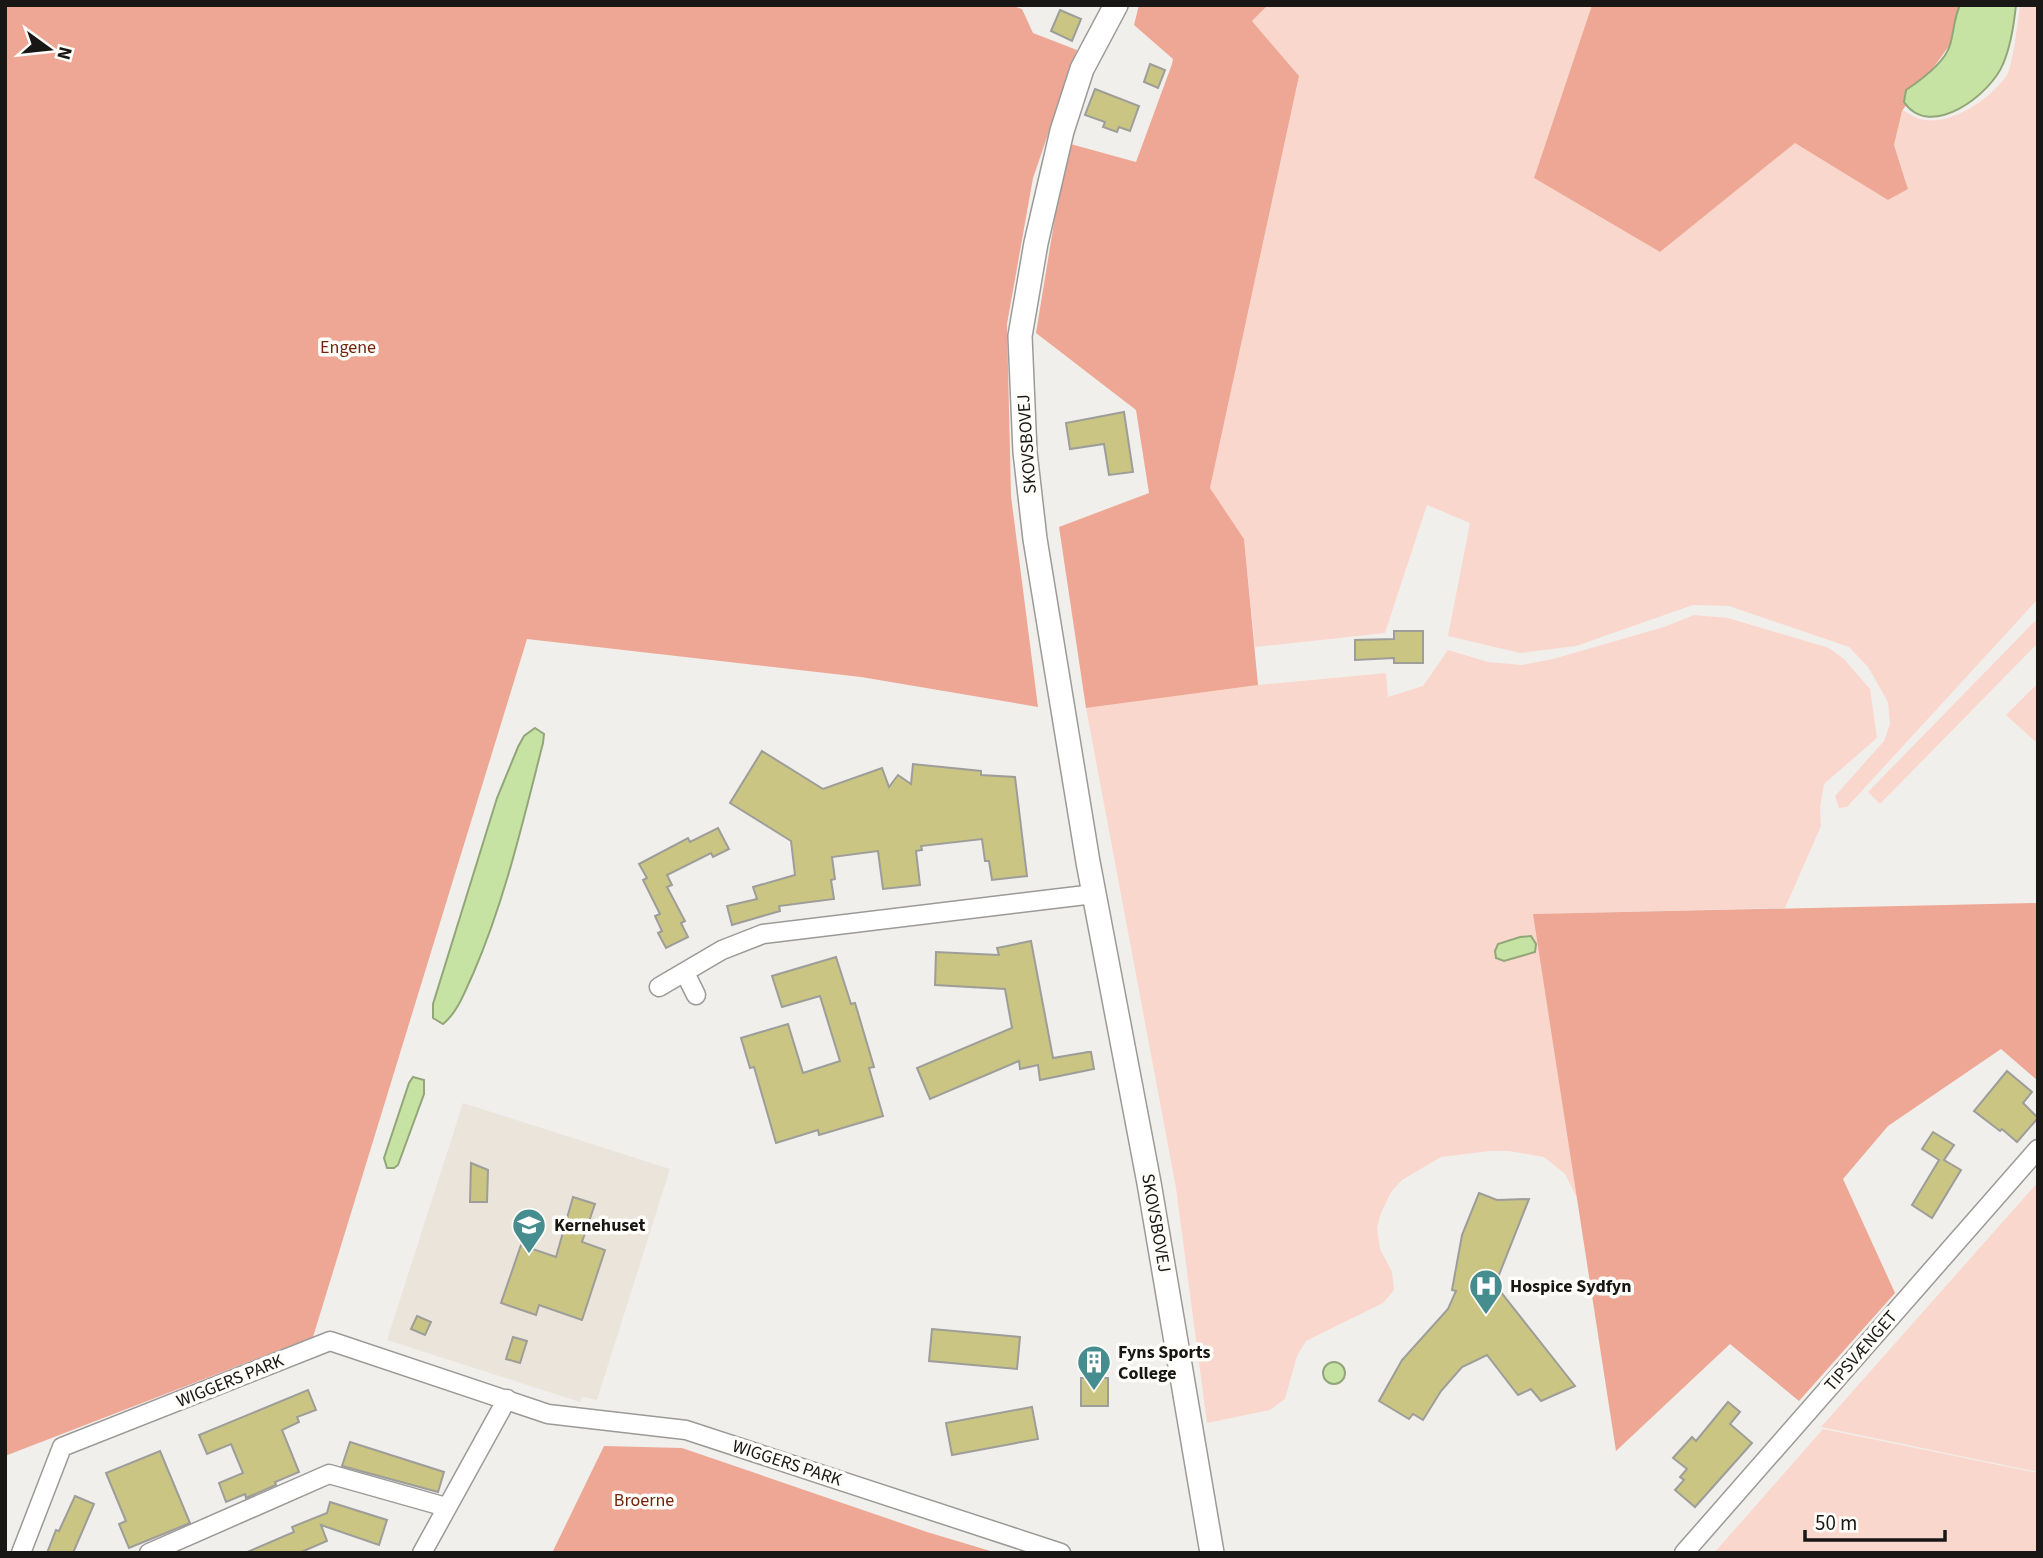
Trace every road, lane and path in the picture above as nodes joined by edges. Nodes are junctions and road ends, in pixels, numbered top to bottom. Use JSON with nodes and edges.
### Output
{"nodes":[{"id":1,"x":1116,"y":5,"type":"edge"},
{"id":2,"x":1094,"y":894,"type":"junction"},
{"id":3,"x":685,"y":973,"type":"junction"},
{"id":4,"x":659,"y":987,"type":"dead end"},
{"id":5,"x":696,"y":995,"type":"dead end"},
{"id":6,"x":2038,"y":1149,"type":"edge"},
{"id":7,"x":508,"y":1399,"type":"junction"},
{"id":8,"x":446,"y":1507,"type":"junction"},
{"id":9,"x":21,"y":1553,"type":"edge"},
{"id":10,"x":149,"y":1553,"type":"edge"},
{"id":11,"x":422,"y":1553,"type":"edge"},
{"id":12,"x":1061,"y":1553,"type":"edge"},
{"id":13,"x":1212,"y":1553,"type":"edge"},
{"id":14,"x":1684,"y":1553,"type":"edge"}],
"edges":[{"from":1,"to":2,"type":"street","name":"SKOVSBOVEJ"},
{"from":2,"to":3,"type":"street"},
{"from":2,"to":13,"type":"street","name":"SKOVSBOVEJ"},
{"from":3,"to":4,"type":"street"},
{"from":3,"to":5,"type":"street"},
{"from":6,"to":14,"type":"street","name":"TIPSVÆNGET"},
{"from":7,"to":8,"type":"street"},
{"from":7,"to":9,"type":"street","name":"WIGGERS PARK"},
{"from":7,"to":12,"type":"street","name":"WIGGERS PARK"},
{"from":8,"to":10,"type":"street"},
{"from":8,"to":11,"type":"street"}]}
